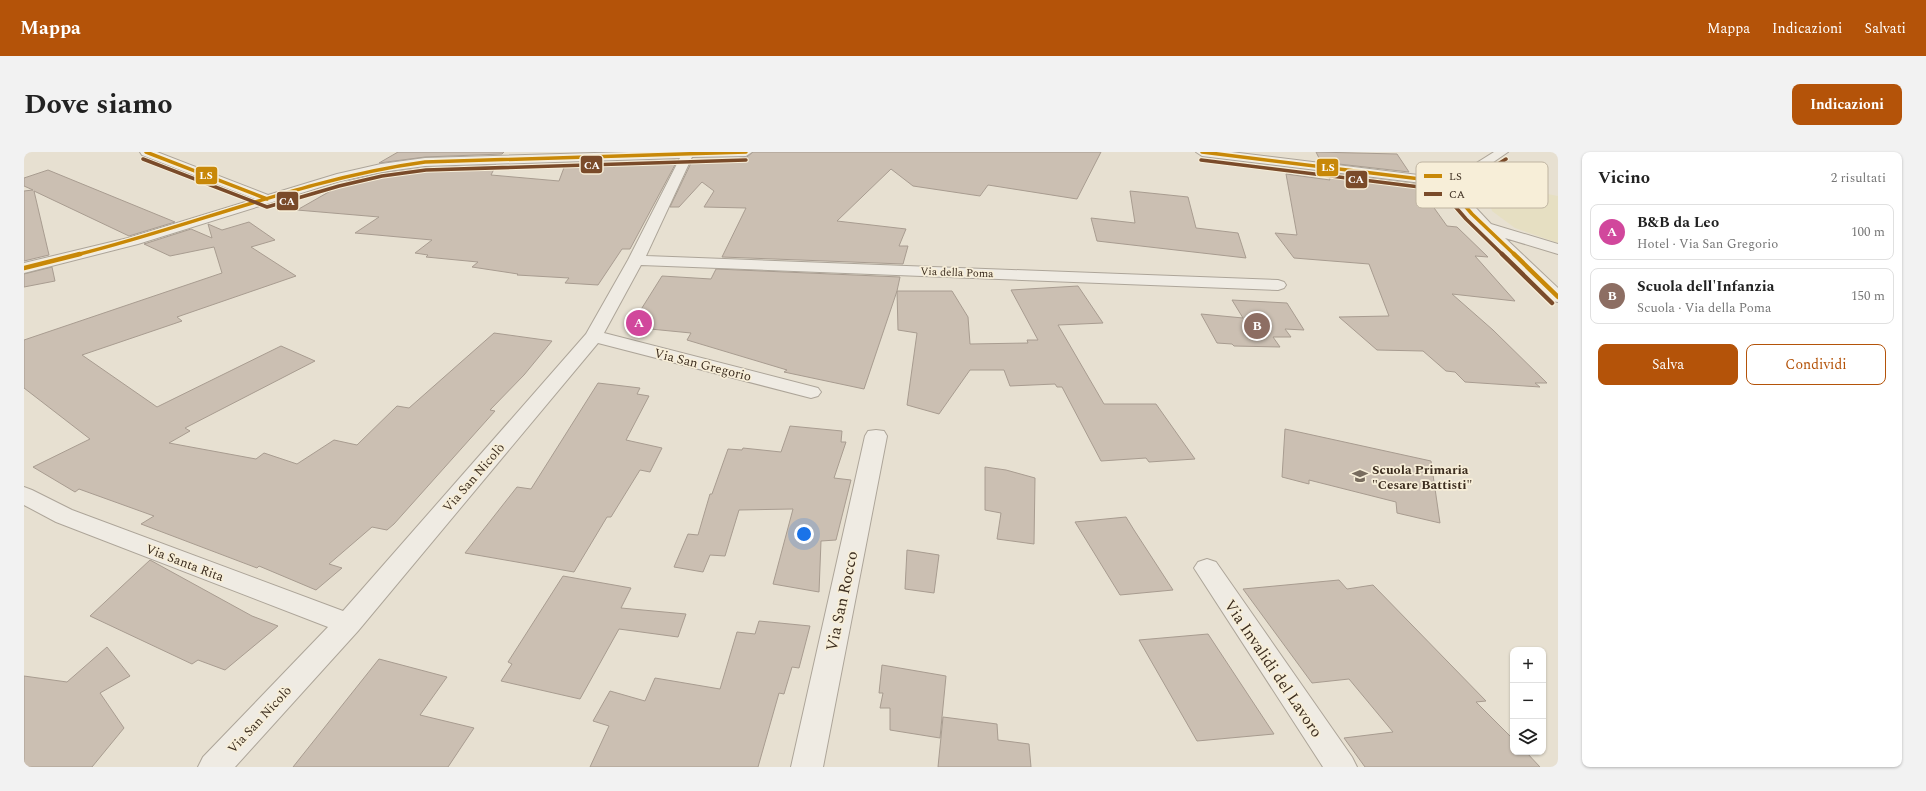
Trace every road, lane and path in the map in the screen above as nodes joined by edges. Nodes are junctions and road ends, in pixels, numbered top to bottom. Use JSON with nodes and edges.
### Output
{"nodes":[{"id":1,"x":146,"y":152,"type":"edge"},
{"id":2,"x":746,"y":152,"type":"edge"},
{"id":3,"x":1202,"y":152,"type":"edge"},
{"id":4,"x":1502,"y":152,"type":"edge"},
{"id":5,"x":579,"y":154,"type":"edge"},
{"id":6,"x":687,"y":155,"type":"junction"},
{"id":7,"x":1486,"y":162,"type":"edge"},
{"id":8,"x":1416,"y":178,"type":"edge"},
{"id":9,"x":267,"y":199,"type":"junction"},
{"id":10,"x":1468,"y":208,"type":"edge"},
{"id":11,"x":1486,"y":228,"type":"junction"},
{"id":12,"x":1558,"y":249,"type":"edge"},
{"id":13,"x":636,"y":260,"type":"junction"},
{"id":14,"x":24,"y":268,"type":"edge"},
{"id":15,"x":1278,"y":285,"type":"dead end"},
{"id":16,"x":1558,"y":297,"type":"edge"},
{"id":17,"x":594,"y":336,"type":"junction"},
{"id":18,"x":811,"y":392,"type":"dead end"},
{"id":19,"x":876,"y":436,"type":"dead end"},
{"id":20,"x":24,"y":496,"type":"edge"},
{"id":21,"x":1207,"y":568,"type":"dead end"},
{"id":22,"x":348,"y":624,"type":"junction"},
{"id":23,"x":214,"y":767,"type":"edge"},
{"id":24,"x":806,"y":767,"type":"edge"},
{"id":25,"x":1341,"y":767,"type":"edge"}],
"edges":[{"from":1,"to":9,"type":"street"},
{"from":2,"to":6,"type":"street"},
{"from":3,"to":8,"type":"street"},
{"from":4,"to":7,"type":"street"},
{"from":5,"to":6,"type":"street"},
{"from":5,"to":9,"type":"street"},
{"from":6,"to":13,"type":"street","name":"Via San Nicolò"},
{"from":9,"to":14,"type":"street"},
{"from":10,"to":11,"type":"street"},
{"from":11,"to":12,"type":"street"},
{"from":11,"to":16,"type":"street"},
{"from":13,"to":15,"type":"street","name":"Via della Poma"},
{"from":13,"to":17,"type":"street","name":"Via San Nicolò"},
{"from":17,"to":18,"type":"street","name":"Via San Gregorio"},
{"from":17,"to":22,"type":"street","name":"Via San Nicolò"},
{"from":19,"to":24,"type":"street","name":"Via San Rocco"},
{"from":20,"to":22,"type":"street","name":"Via Santa Rita"},
{"from":21,"to":25,"type":"street","name":"Via Invalidi del Lavoro"},
{"from":22,"to":23,"type":"street","name":"Via San Nicolò"}]}
